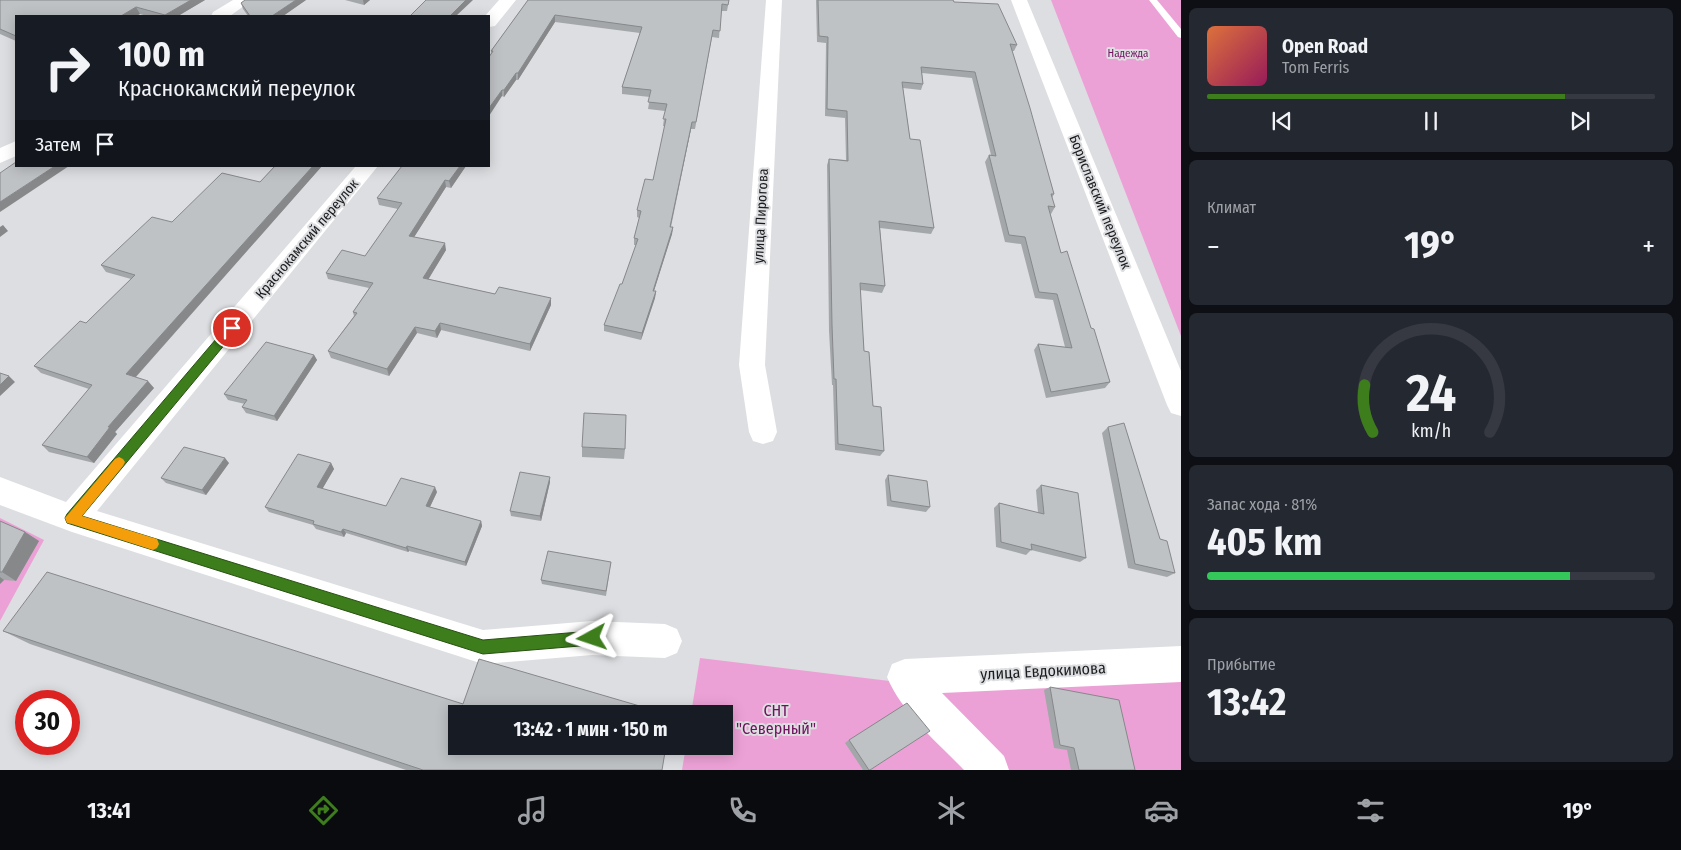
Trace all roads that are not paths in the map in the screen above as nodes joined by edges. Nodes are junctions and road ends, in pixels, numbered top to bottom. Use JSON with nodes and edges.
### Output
{"nodes":[{"id":1,"x":244,"y":0,"type":"edge"},
{"id":2,"x":508,"y":0,"type":"edge"},
{"id":3,"x":774,"y":0,"type":"edge"},
{"id":4,"x":1019,"y":0,"type":"edge"},
{"id":5,"x":1153,"y":0,"type":"edge"},
{"id":6,"x":221,"y":15,"type":"edge"},
{"id":7,"x":490,"y":21,"type":"edge"},
{"id":8,"x":1181,"y":35,"type":"edge"},
{"id":9,"x":15,"y":148,"type":"edge"},
{"id":10,"x":0,"y":157,"type":"edge"},
{"id":11,"x":367,"y":167,"type":"edge"},
{"id":12,"x":1181,"y":405,"type":"edge"},
{"id":13,"x":764,"y":432,"type":"dead end"},
{"id":14,"x":0,"y":491,"type":"edge"},
{"id":15,"x":72,"y":518,"type":"junction"},
{"id":16,"x":665,"y":641,"type":"dead end"},
{"id":17,"x":1181,"y":664,"type":"edge"},
{"id":18,"x":990,"y":770,"type":"edge"}],
"edges":[{"from":1,"to":6,"type":"street"},
{"from":2,"to":7,"type":"street"},
{"from":3,"to":13,"type":"street","name":"улица Пирогова"},
{"from":4,"to":12,"type":"street","name":"Бориславский переулок"},
{"from":5,"to":8,"type":"lane"},
{"from":9,"to":10,"type":"street"},
{"from":11,"to":15,"type":"street","name":"Краснокамский переулок"},
{"from":14,"to":15,"type":"street"},
{"from":15,"to":16,"type":"street"},
{"from":17,"to":18,"type":"street","name":"улица Евдокимова"}]}
